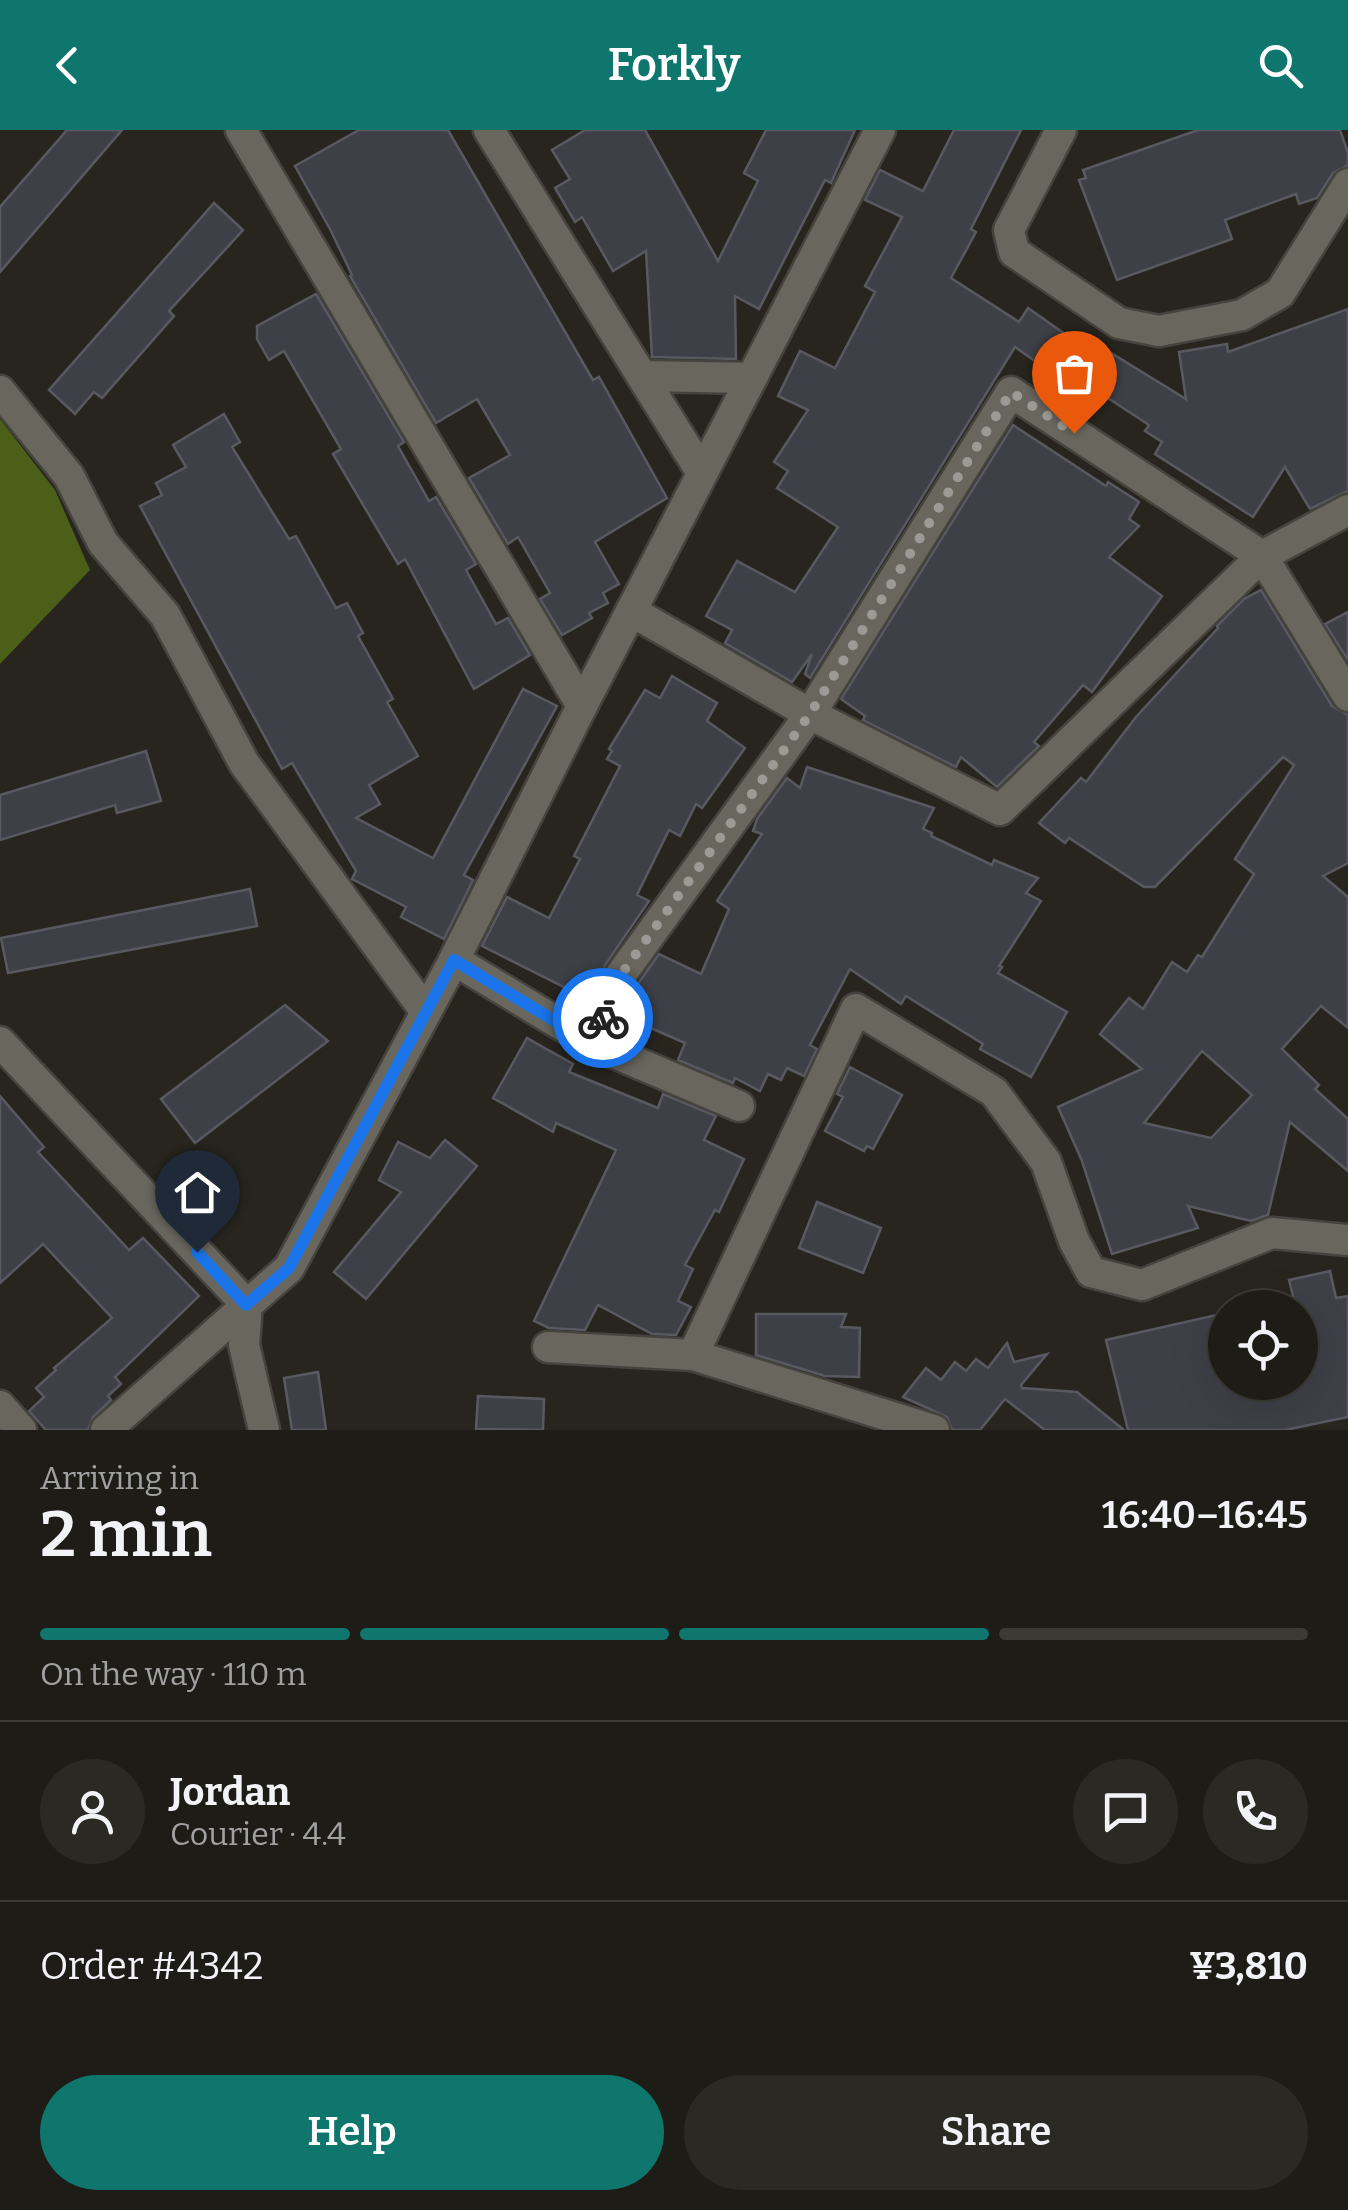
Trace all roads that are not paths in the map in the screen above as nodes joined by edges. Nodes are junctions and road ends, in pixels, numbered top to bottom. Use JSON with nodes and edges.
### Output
{"nodes":[{"id":1,"x":241,"y":130,"type":"edge"},
{"id":2,"x":880,"y":130,"type":"edge"},
{"id":3,"x":1061,"y":130,"type":"edge"},
{"id":4,"x":504,"y":135,"type":"edge"},
{"id":5,"x":1348,"y":184,"type":"edge"},
{"id":6,"x":642,"y":376,"type":"junction"},
{"id":7,"x":751,"y":378,"type":"junction"},
{"id":8,"x":0,"y":391,"type":"edge"},
{"id":9,"x":702,"y":473,"type":"junction"},
{"id":10,"x":1348,"y":510,"type":"edge"},
{"id":11,"x":1262,"y":556,"type":"junction"},
{"id":12,"x":631,"y":611,"type":"junction"},
{"id":13,"x":1348,"y":696,"type":"edge"},
{"id":14,"x":582,"y":706,"type":"junction"},
{"id":15,"x":810,"y":714,"type":"junction"},
{"id":16,"x":454,"y":960,"type":"junction"},
{"id":17,"x":426,"y":1012,"type":"junction"},
{"id":18,"x":0,"y":1042,"type":"edge"},
{"id":19,"x":593,"y":1044,"type":"junction"},
{"id":20,"x":739,"y":1106,"type":"dead end"},
{"id":21,"x":1348,"y":1240,"type":"edge"},
{"id":22,"x":246,"y":1305,"type":"junction"},
{"id":23,"x":548,"y":1347,"type":"dead end"},
{"id":24,"x":693,"y":1355,"type":"junction"},
{"id":25,"x":0,"y":1406,"type":"edge"},
{"id":26,"x":21,"y":1430,"type":"edge"},
{"id":27,"x":106,"y":1430,"type":"edge"},
{"id":28,"x":264,"y":1430,"type":"edge"},
{"id":29,"x":934,"y":1430,"type":"edge"}],
"edges":[{"from":1,"to":14,"type":"street"},
{"from":2,"to":7,"type":"street"},
{"from":3,"to":5,"type":"street"},
{"from":4,"to":6,"type":"street"},
{"from":6,"to":7,"type":"street"},
{"from":6,"to":9,"type":"street"},
{"from":7,"to":9,"type":"street"},
{"from":8,"to":17,"type":"street"},
{"from":9,"to":12,"type":"street"},
{"from":10,"to":11,"type":"street"},
{"from":11,"to":13,"type":"street"},
{"from":11,"to":15,"type":"street"},
{"from":11,"to":15,"type":"street"},
{"from":12,"to":14,"type":"street"},
{"from":12,"to":15,"type":"street"},
{"from":14,"to":16,"type":"street"},
{"from":15,"to":19,"type":"street"},
{"from":16,"to":17,"type":"street"},
{"from":16,"to":19,"type":"street"},
{"from":17,"to":22,"type":"street"},
{"from":18,"to":22,"type":"street"},
{"from":19,"to":20,"type":"street"},
{"from":21,"to":24,"type":"street"},
{"from":22,"to":27,"type":"street"},
{"from":22,"to":28,"type":"street"},
{"from":23,"to":24,"type":"street"},
{"from":24,"to":29,"type":"street"},
{"from":25,"to":26,"type":"street"}]}
